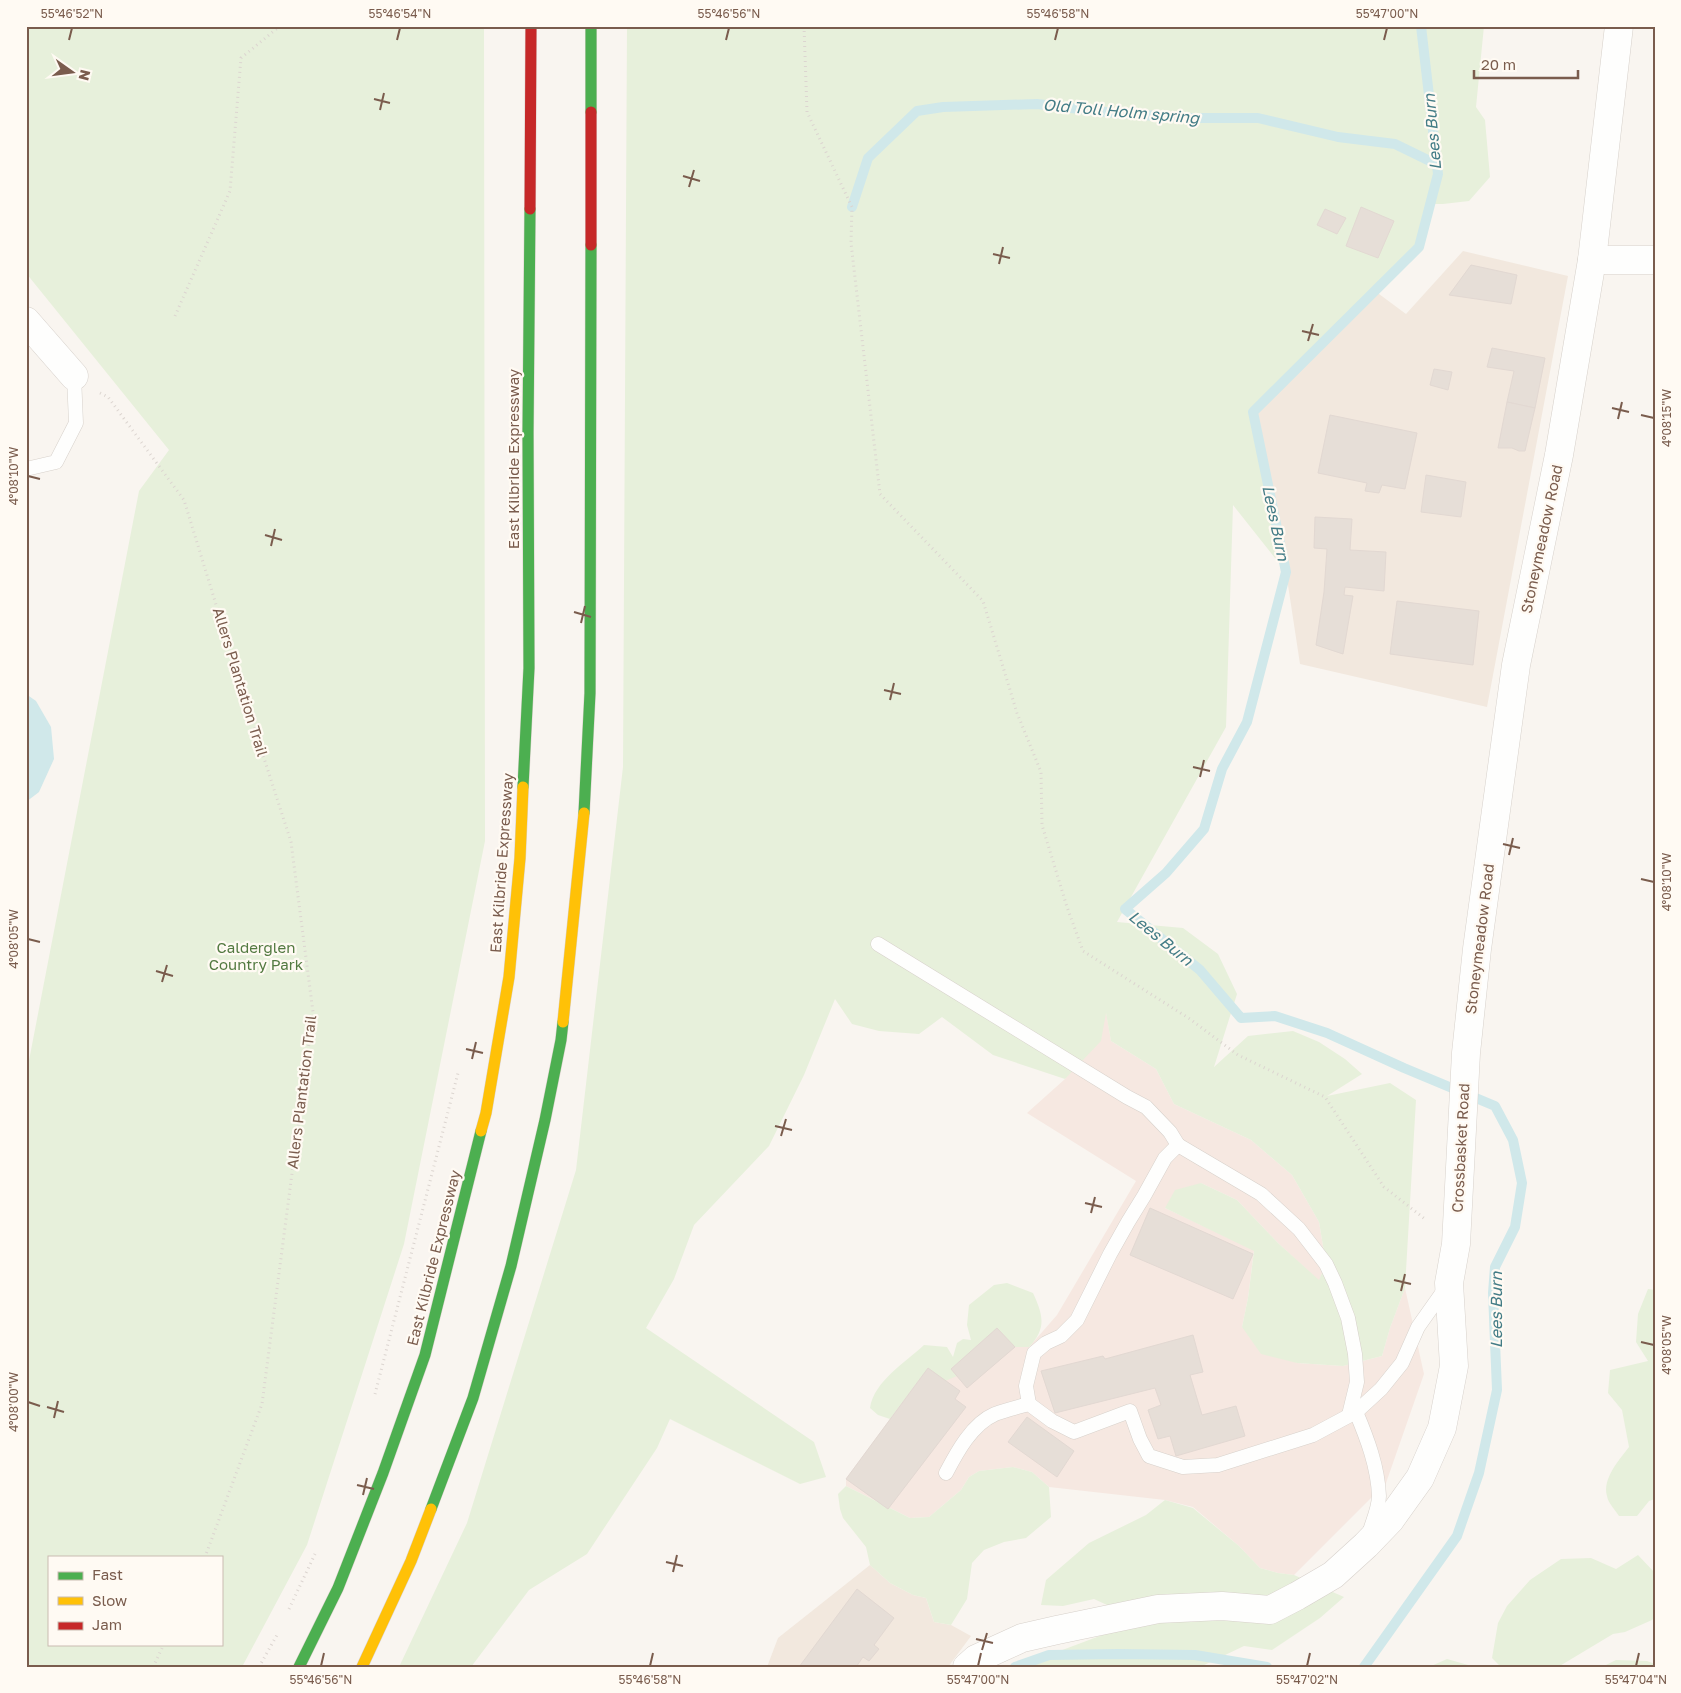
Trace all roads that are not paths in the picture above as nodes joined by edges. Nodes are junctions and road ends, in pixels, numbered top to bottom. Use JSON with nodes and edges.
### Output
{"nodes":[{"id":1,"x":530,"y":26,"type":"edge"},
{"id":2,"x":591,"y":26,"type":"edge"},
{"id":3,"x":1619,"y":26,"type":"edge"},
{"id":4,"x":1592,"y":260,"type":"junction"},
{"id":5,"x":1655,"y":260,"type":"edge"},
{"id":6,"x":26,"y":321,"type":"edge"},
{"id":7,"x":74,"y":376,"type":"joint"},
{"id":8,"x":26,"y":469,"type":"edge"},
{"id":9,"x":878,"y":944,"type":"dead end"},
{"id":10,"x":1466,"y":1053,"type":"joint"},
{"id":11,"x":1178,"y":1145,"type":"junction"},
{"id":12,"x":1449,"y":1283,"type":"junction"},
{"id":13,"x":1029,"y":1404,"type":"junction"},
{"id":14,"x":1353,"y":1413,"type":"junction"},
{"id":15,"x":946,"y":1473,"type":"dead end"},
{"id":16,"x":1366,"y":1545,"type":"junction"},
{"id":17,"x":299,"y":1667,"type":"edge"},
{"id":18,"x":362,"y":1667,"type":"edge"},
{"id":19,"x":967,"y":1667,"type":"edge"}],
"edges":[{"from":1,"to":17,"type":"highway","name":"East Kilbride Expressway"},
{"from":2,"to":18,"type":"highway"},
{"from":3,"to":4,"type":"street","name":"Stoneymeadow Road"},
{"from":4,"to":5,"type":"street"},
{"from":4,"to":10,"type":"street","name":"Stoneymeadow Road"},
{"from":6,"to":7,"type":"street"},
{"from":7,"to":8,"type":"lane"},
{"from":9,"to":11,"type":"lane"},
{"from":10,"to":12,"type":"street","name":"Crossbasket Road"},
{"from":11,"to":13,"type":"lane"},
{"from":11,"to":14,"type":"lane"},
{"from":12,"to":14,"type":"lane"},
{"from":12,"to":16,"type":"street"},
{"from":13,"to":14,"type":"lane"},
{"from":13,"to":15,"type":"lane"},
{"from":14,"to":16,"type":"lane"},
{"from":16,"to":19,"type":"street"}]}
